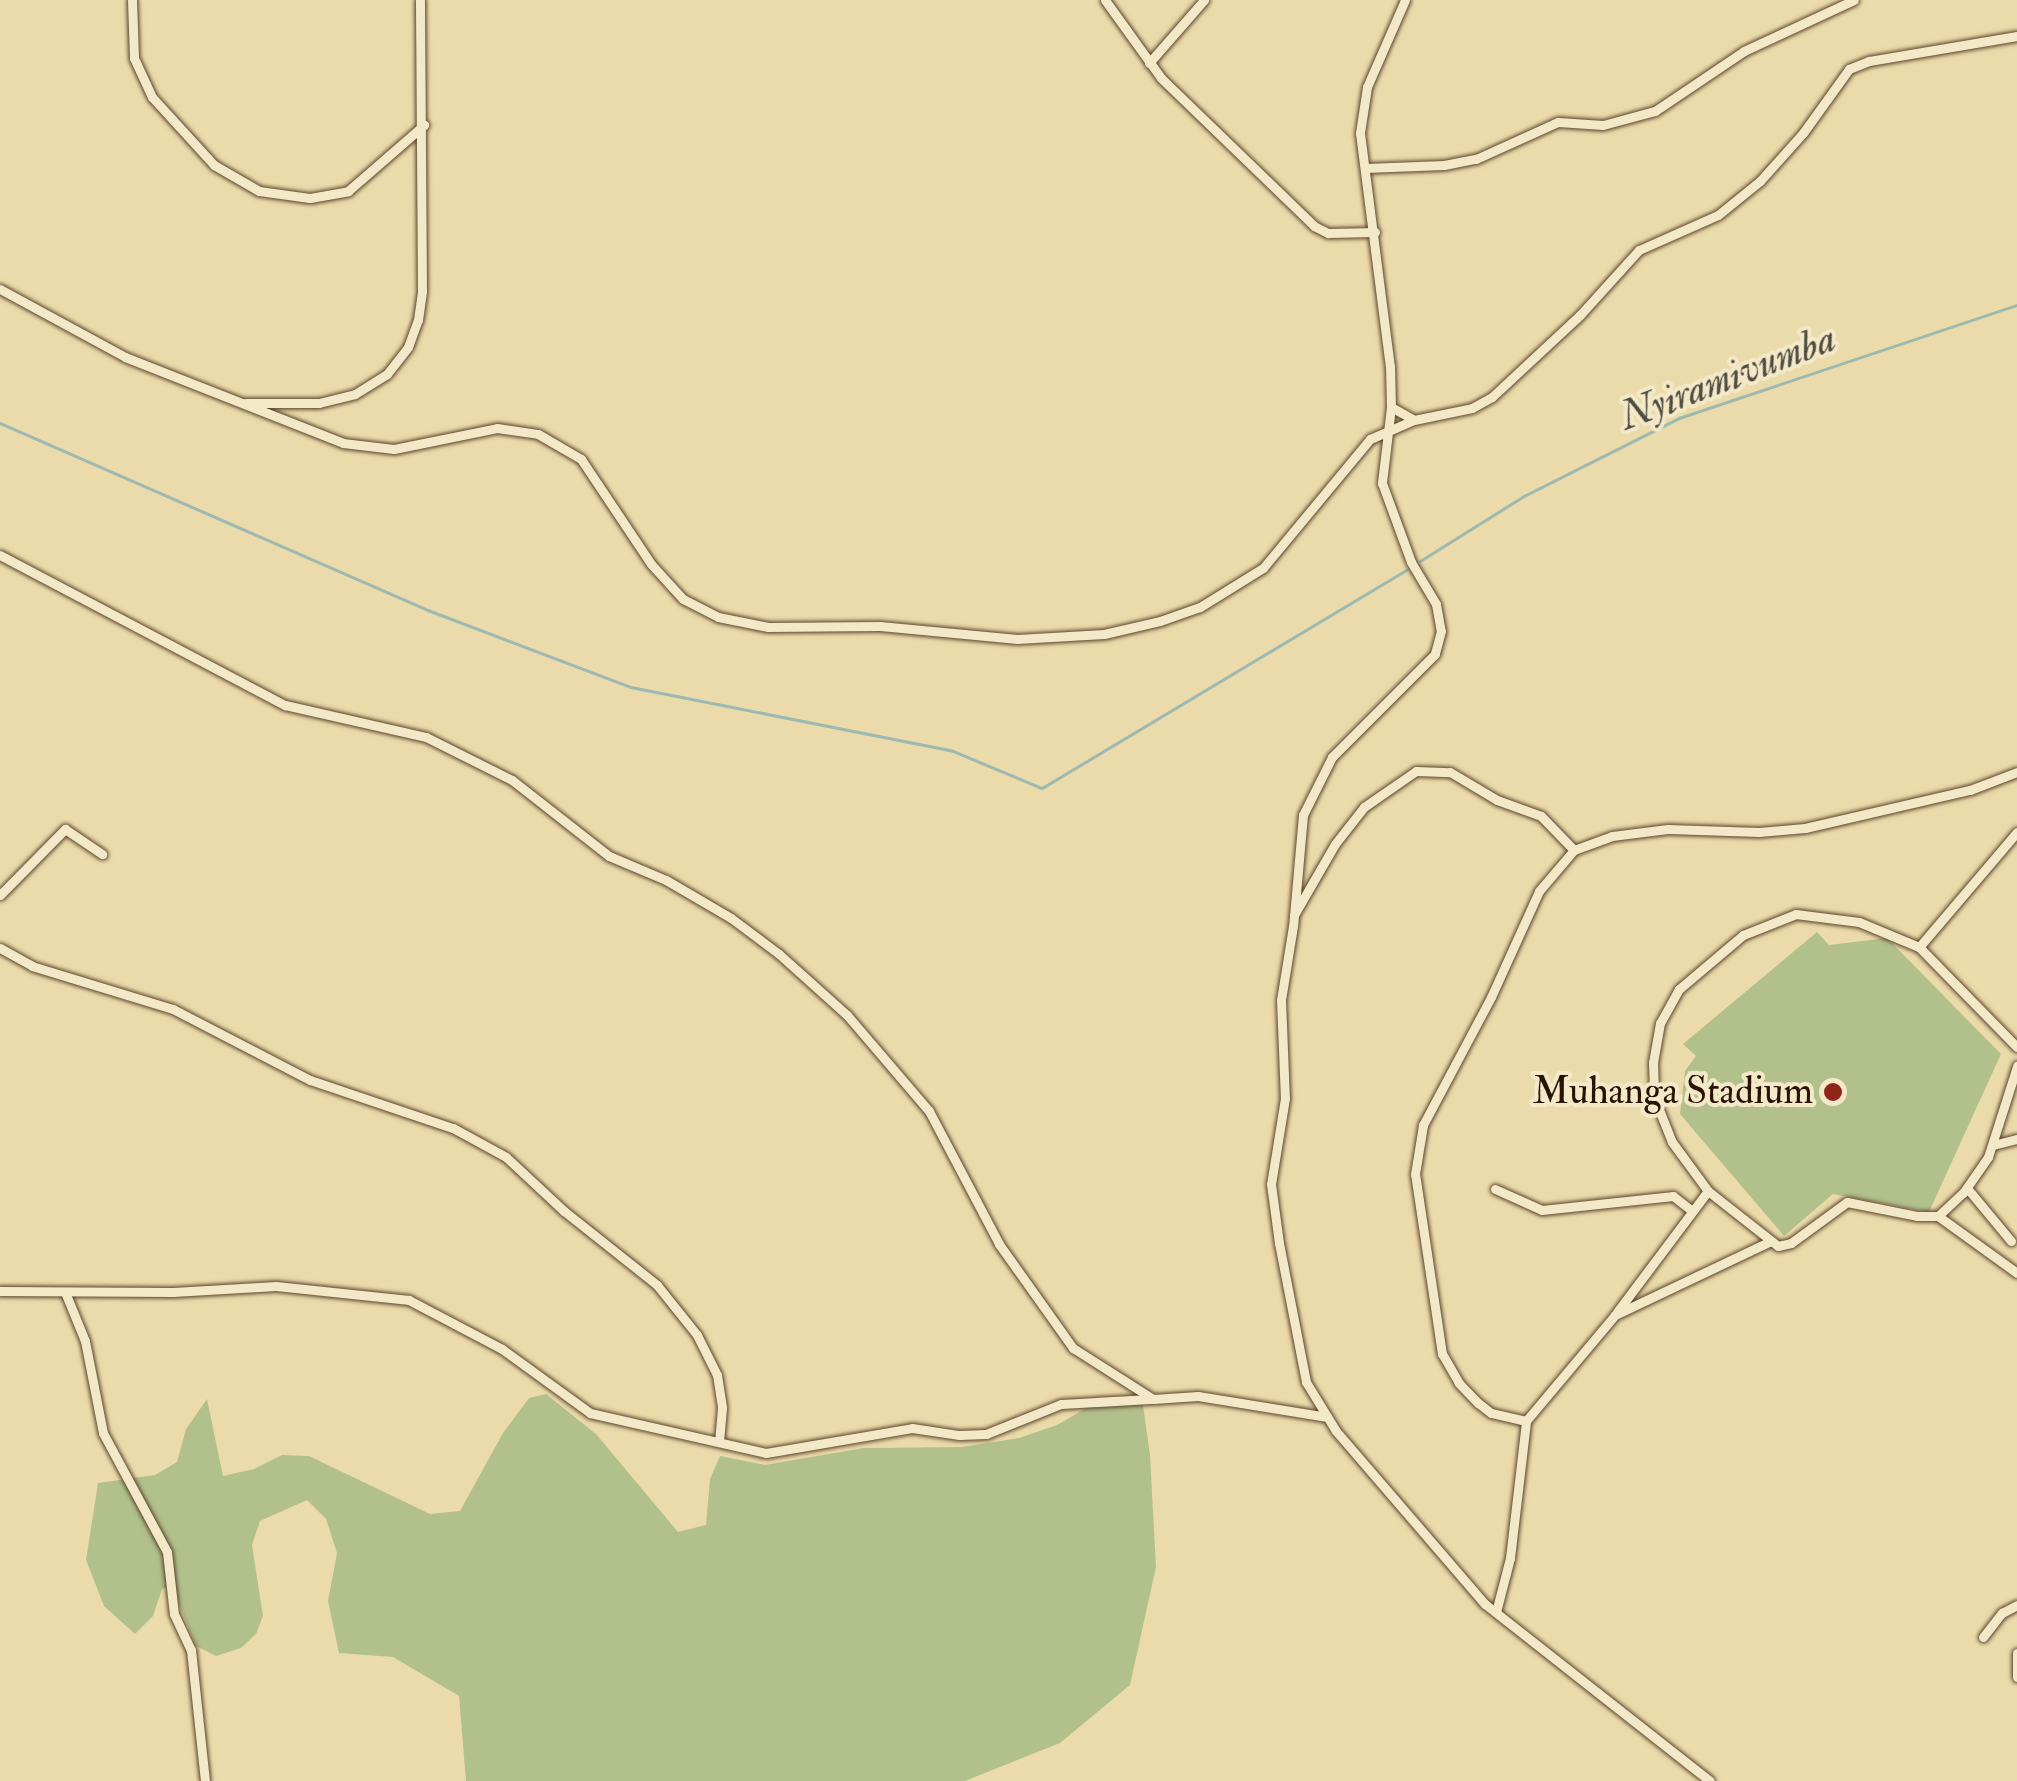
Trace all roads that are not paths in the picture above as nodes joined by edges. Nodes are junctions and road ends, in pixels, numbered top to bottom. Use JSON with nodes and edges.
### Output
{"nodes":[{"id":1,"x":132,"y":0,"type":"edge"},
{"id":2,"x":420,"y":0,"type":"edge"},
{"id":3,"x":1105,"y":0,"type":"edge"},
{"id":4,"x":1204,"y":0,"type":"edge"},
{"id":5,"x":1404,"y":0,"type":"edge"},
{"id":6,"x":1854,"y":0,"type":"edge"},
{"id":7,"x":2017,"y":36,"type":"edge"},
{"id":8,"x":1149,"y":63,"type":"junction"},
{"id":9,"x":424,"y":125,"type":"junction"},
{"id":10,"x":1365,"y":168,"type":"junction"},
{"id":11,"x":1375,"y":232,"type":"junction"},
{"id":12,"x":0,"y":289,"type":"edge"},
{"id":13,"x":244,"y":403,"type":"junction"},
{"id":14,"x":1392,"y":408,"type":"junction"},
{"id":15,"x":1414,"y":420,"type":"junction"},
{"id":16,"x":1387,"y":433,"type":"junction"},
{"id":17,"x":0,"y":555,"type":"edge"},
{"id":18,"x":2017,"y":772,"type":"edge"},
{"id":19,"x":2017,"y":832,"type":"edge"},
{"id":20,"x":1574,"y":850,"type":"junction"},
{"id":21,"x":102,"y":854,"type":"dead end"},
{"id":22,"x":0,"y":895,"type":"edge"},
{"id":23,"x":1294,"y":915,"type":"junction"},
{"id":24,"x":1919,"y":947,"type":"junction"},
{"id":25,"x":0,"y":948,"type":"edge"},
{"id":26,"x":2017,"y":1047,"type":"edge"},
{"id":27,"x":2017,"y":1066,"type":"edge"},
{"id":28,"x":2017,"y":1138,"type":"edge"},
{"id":29,"x":1994,"y":1145,"type":"junction"},
{"id":30,"x":1967,"y":1188,"type":"junction"},
{"id":31,"x":1495,"y":1189,"type":"dead end"},
{"id":32,"x":1708,"y":1191,"type":"junction"},
{"id":33,"x":1692,"y":1211,"type":"junction"},
{"id":34,"x":1938,"y":1216,"type":"junction"},
{"id":35,"x":2011,"y":1240,"type":"dead end"},
{"id":36,"x":1769,"y":1242,"type":"junction"},
{"id":37,"x":2017,"y":1273,"type":"edge"},
{"id":38,"x":0,"y":1292,"type":"edge"},
{"id":39,"x":64,"y":1292,"type":"junction"},
{"id":40,"x":1615,"y":1315,"type":"junction"},
{"id":41,"x":1153,"y":1400,"type":"junction"},
{"id":42,"x":1328,"y":1418,"type":"junction"},
{"id":43,"x":1526,"y":1421,"type":"junction"},
{"id":44,"x":720,"y":1440,"type":"junction"},
{"id":45,"x":2017,"y":1605,"type":"edge"},
{"id":46,"x":1496,"y":1612,"type":"junction"},
{"id":47,"x":1983,"y":1638,"type":"dead end"},
{"id":48,"x":2017,"y":1653,"type":"edge"},
{"id":49,"x":2017,"y":1677,"type":"edge"},
{"id":50,"x":205,"y":1781,"type":"edge"},
{"id":51,"x":1710,"y":1781,"type":"edge"}],
"edges":[{"from":1,"to":9,"type":"street"},
{"from":2,"to":9,"type":"street"},
{"from":3,"to":8,"type":"street"},
{"from":4,"to":8,"type":"street"},
{"from":5,"to":10,"type":"street"},
{"from":6,"to":10,"type":"street"},
{"from":7,"to":15,"type":"street"},
{"from":8,"to":11,"type":"street"},
{"from":9,"to":13,"type":"street"},
{"from":10,"to":11,"type":"street"},
{"from":11,"to":14,"type":"street"},
{"from":12,"to":13,"type":"street"},
{"from":13,"to":16,"type":"street"},
{"from":14,"to":15,"type":"street"},
{"from":14,"to":16,"type":"street"},
{"from":15,"to":16,"type":"street"},
{"from":16,"to":23,"type":"street"},
{"from":17,"to":41,"type":"street"},
{"from":18,"to":20,"type":"street"},
{"from":19,"to":24,"type":"street"},
{"from":20,"to":23,"type":"street"},
{"from":20,"to":43,"type":"street"},
{"from":21,"to":22,"type":"street"},
{"from":23,"to":42,"type":"street"},
{"from":24,"to":26,"type":"street"},
{"from":24,"to":32,"type":"street"},
{"from":25,"to":44,"type":"street"},
{"from":27,"to":29,"type":"street"},
{"from":28,"to":29,"type":"street"},
{"from":29,"to":30,"type":"street"},
{"from":30,"to":34,"type":"street"},
{"from":30,"to":35,"type":"street"},
{"from":31,"to":33,"type":"street"},
{"from":32,"to":33,"type":"street"},
{"from":32,"to":36,"type":"street"},
{"from":33,"to":40,"type":"street"},
{"from":34,"to":36,"type":"street"},
{"from":34,"to":37,"type":"street"},
{"from":36,"to":40,"type":"street"},
{"from":38,"to":39,"type":"street"},
{"from":39,"to":44,"type":"street"},
{"from":39,"to":50,"type":"street"},
{"from":40,"to":43,"type":"street"},
{"from":41,"to":42,"type":"street"},
{"from":41,"to":44,"type":"street"},
{"from":42,"to":46,"type":"street"},
{"from":43,"to":46,"type":"street"},
{"from":45,"to":47,"type":"street"},
{"from":46,"to":51,"type":"street"},
{"from":48,"to":49,"type":"street"}]}
